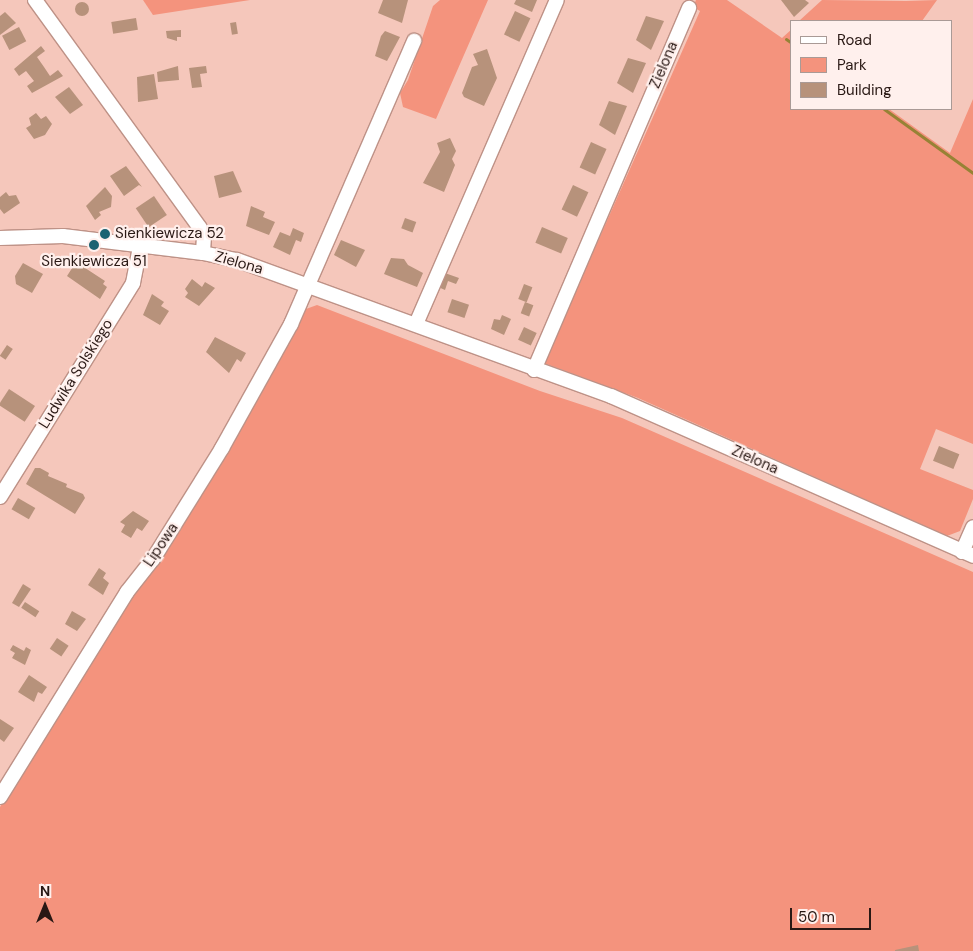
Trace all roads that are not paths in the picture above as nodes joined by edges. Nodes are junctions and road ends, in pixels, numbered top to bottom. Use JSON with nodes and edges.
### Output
{"nodes":[{"id":1,"x":35,"y":0,"type":"edge"},
{"id":2,"x":557,"y":0,"type":"edge"},
{"id":3,"x":689,"y":8,"type":"dead end"},
{"id":4,"x":414,"y":41,"type":"dead end"},
{"id":5,"x":0,"y":238,"type":"edge"},
{"id":6,"x":140,"y":246,"type":"junction"},
{"id":7,"x":203,"y":253,"type":"junction"},
{"id":8,"x":309,"y":285,"type":"junction"},
{"id":9,"x":416,"y":324,"type":"junction"},
{"id":10,"x":534,"y":370,"type":"junction"},
{"id":11,"x":0,"y":497,"type":"edge"},
{"id":12,"x":973,"y":526,"type":"edge"},
{"id":13,"x":967,"y":554,"type":"edge"},
{"id":14,"x":0,"y":797,"type":"edge"}],
"edges":[{"from":1,"to":7,"type":"street","name":"Zielona"},
{"from":2,"to":9,"type":"street"},
{"from":3,"to":10,"type":"street","name":"Zielona"},
{"from":4,"to":8,"type":"street","name":"Lipowa"},
{"from":5,"to":6,"type":"street"},
{"from":6,"to":7,"type":"street"},
{"from":6,"to":11,"type":"street","name":"Ludwika Solskiego"},
{"from":7,"to":8,"type":"street","name":"Zielona"},
{"from":8,"to":9,"type":"street","name":"Zielona"},
{"from":8,"to":14,"type":"street","name":"Lipowa"},
{"from":9,"to":10,"type":"street","name":"Zielona"},
{"from":10,"to":13,"type":"street","name":"Zielona"},
{"from":12,"to":13,"type":"street"}]}
